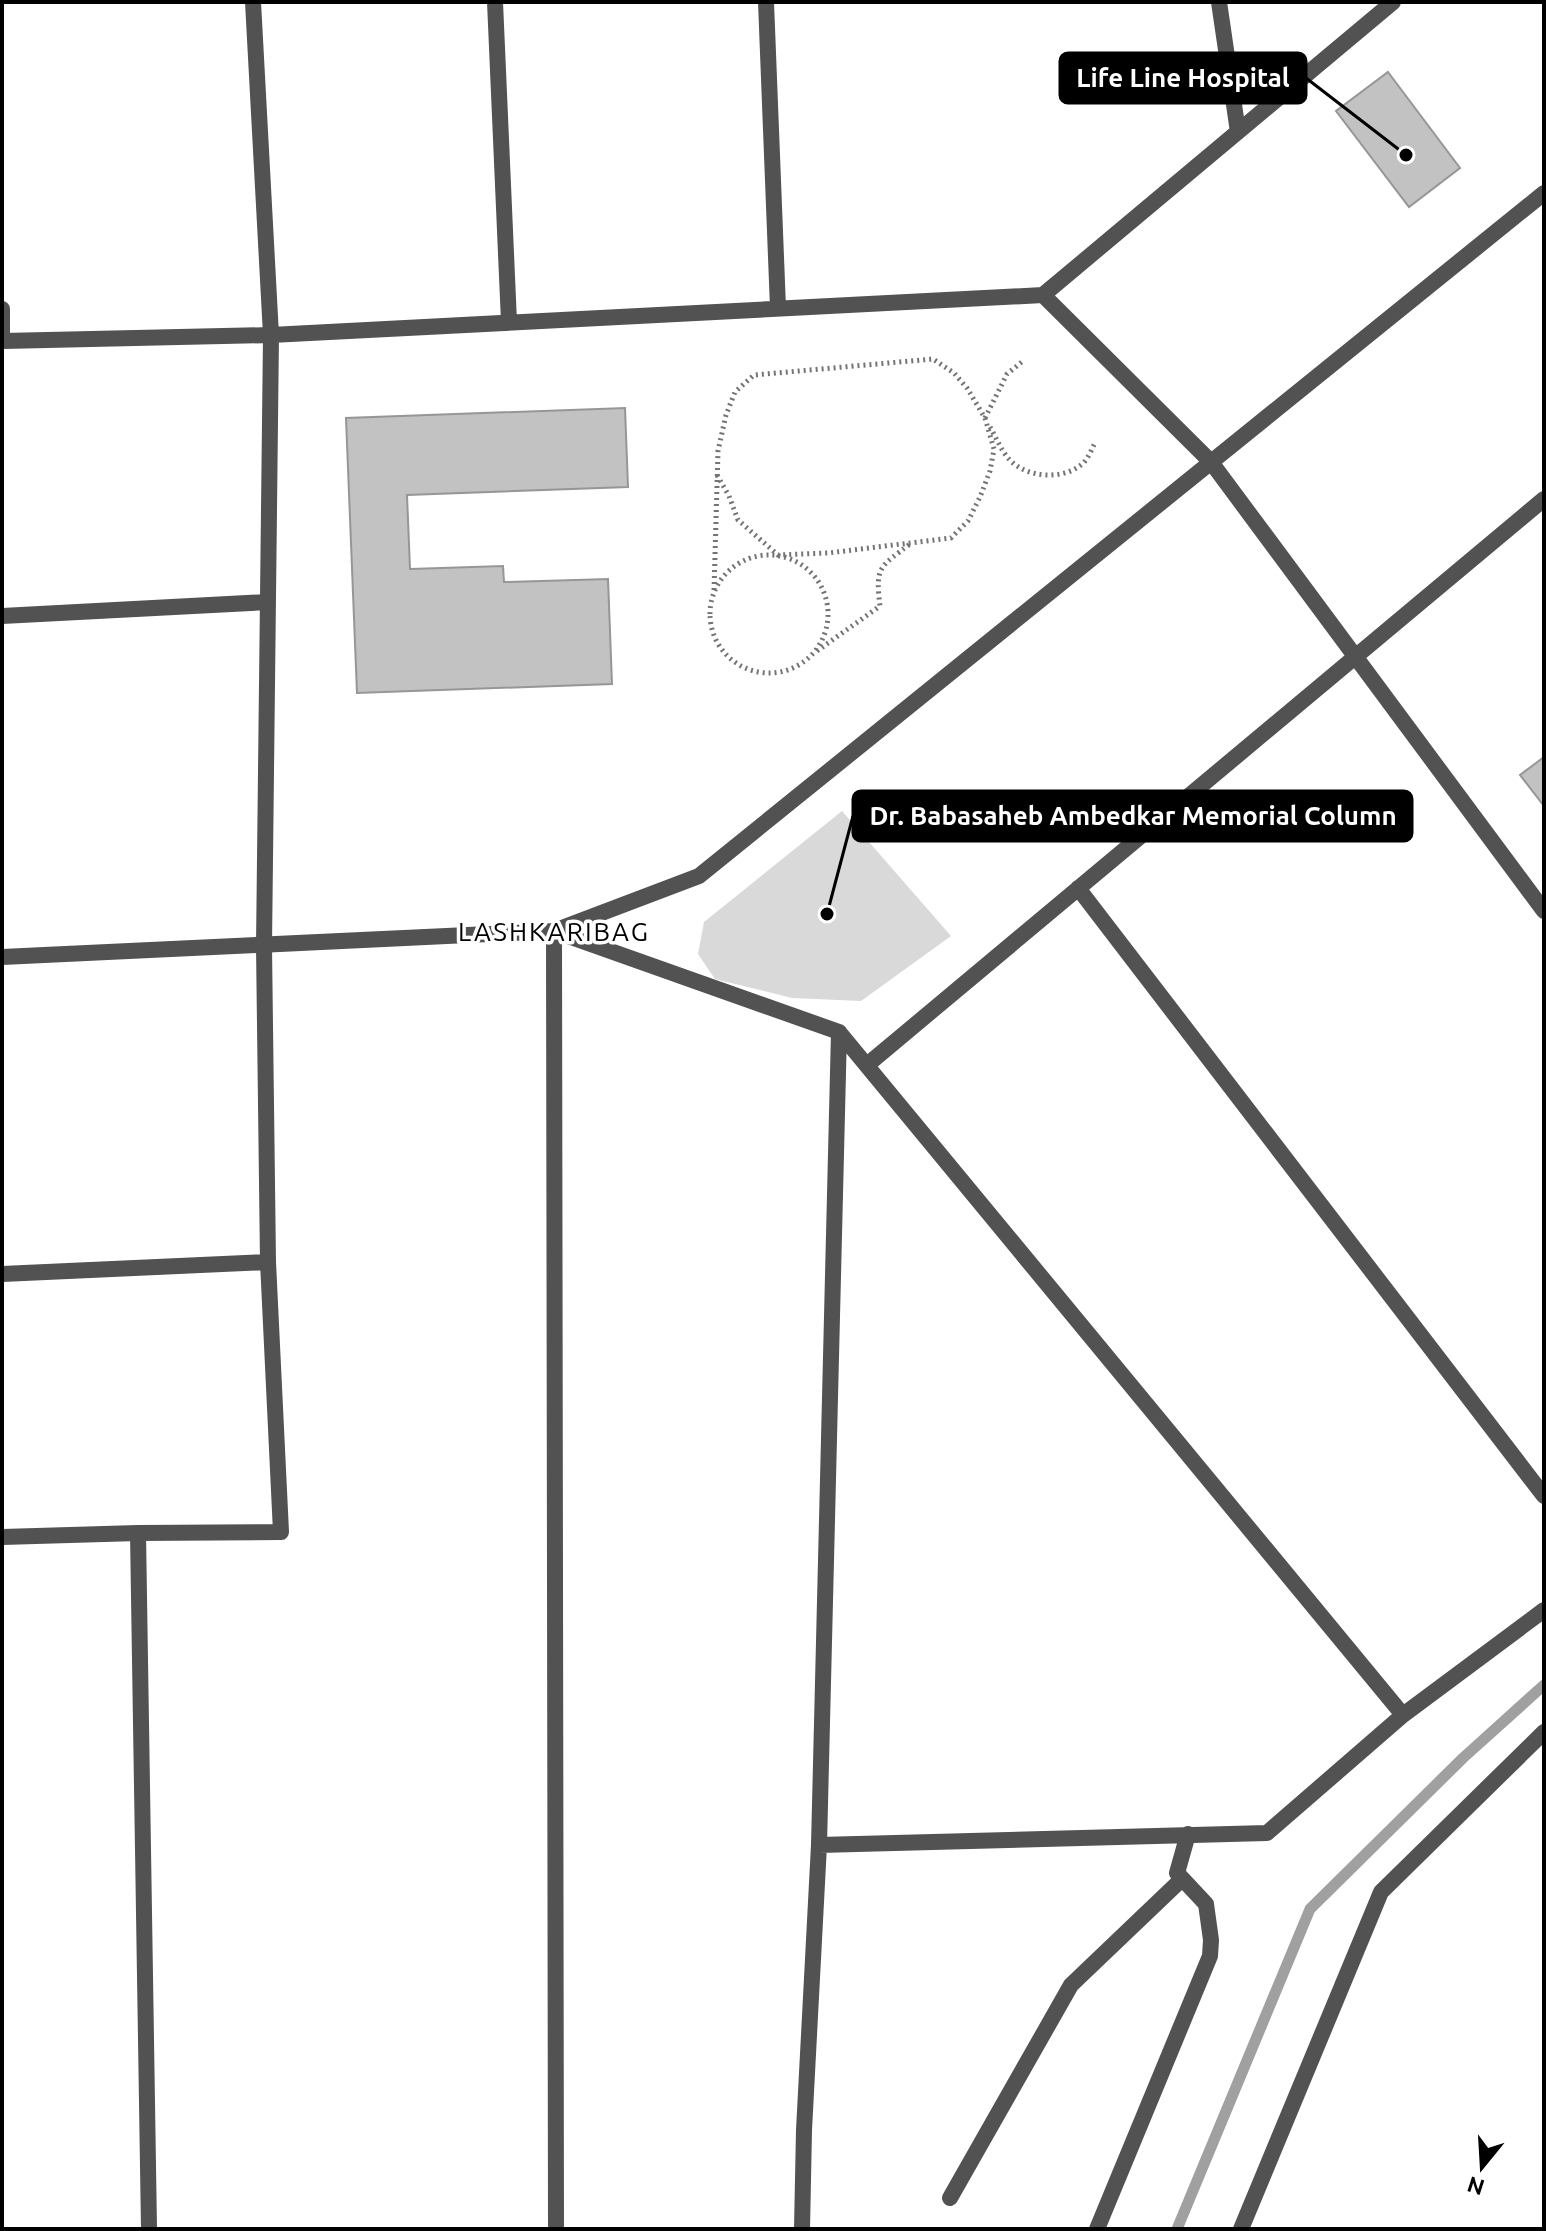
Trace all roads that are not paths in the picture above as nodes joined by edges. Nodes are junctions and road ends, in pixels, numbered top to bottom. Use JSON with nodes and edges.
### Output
{"nodes":[{"id":1,"x":253,"y":2,"type":"edge"},
{"id":2,"x":495,"y":2,"type":"edge"},
{"id":3,"x":766,"y":2,"type":"edge"},
{"id":4,"x":1219,"y":2,"type":"edge"},
{"id":5,"x":1393,"y":2,"type":"edge"},
{"id":6,"x":1238,"y":132,"type":"junction"},
{"id":7,"x":1544,"y":193,"type":"edge"},
{"id":8,"x":1043,"y":295,"type":"junction"},
{"id":9,"x":778,"y":308,"type":"junction"},
{"id":10,"x":2,"y":309,"type":"edge"},
{"id":11,"x":509,"y":322,"type":"junction"},
{"id":12,"x":271,"y":335,"type":"junction"},
{"id":13,"x":2,"y":341,"type":"edge"},
{"id":14,"x":1211,"y":462,"type":"junction"},
{"id":15,"x":1544,"y":499,"type":"edge"},
{"id":16,"x":268,"y":602,"type":"junction"},
{"id":17,"x":2,"y":616,"type":"edge"},
{"id":18,"x":1356,"y":657,"type":"junction"},
{"id":19,"x":1078,"y":888,"type":"junction"},
{"id":20,"x":1544,"y":911,"type":"edge"},
{"id":21,"x":554,"y":931,"type":"junction"},
{"id":22,"x":264,"y":946,"type":"junction"},
{"id":23,"x":2,"y":957,"type":"edge"},
{"id":24,"x":839,"y":1032,"type":"junction"},
{"id":25,"x":867,"y":1065,"type":"junction"},
{"id":26,"x":268,"y":1262,"type":"junction"},
{"id":27,"x":2,"y":1274,"type":"edge"},
{"id":28,"x":1544,"y":1496,"type":"edge"},
{"id":29,"x":138,"y":1533,"type":"junction"},
{"id":30,"x":2,"y":1537,"type":"edge"},
{"id":31,"x":1542,"y":1614,"type":"edge"},
{"id":32,"x":1403,"y":1715,"type":"junction"},
{"id":33,"x":1544,"y":1732,"type":"edge"},
{"id":34,"x":1188,"y":1834,"type":"junction"},
{"id":35,"x":819,"y":1845,"type":"junction"},
{"id":36,"x":1182,"y":1879,"type":"junction"},
{"id":37,"x":950,"y":2198,"type":"dead end"},
{"id":38,"x":149,"y":2229,"type":"edge"},
{"id":39,"x":556,"y":2229,"type":"edge"},
{"id":40,"x":802,"y":2229,"type":"edge"},
{"id":41,"x":1097,"y":2229,"type":"edge"},
{"id":42,"x":1241,"y":2229,"type":"edge"}],
"edges":[{"from":1,"to":12,"type":"street"},
{"from":2,"to":11,"type":"street"},
{"from":3,"to":9,"type":"street"},
{"from":4,"to":6,"type":"street"},
{"from":5,"to":6,"type":"street"},
{"from":6,"to":8,"type":"street"},
{"from":7,"to":14,"type":"street"},
{"from":8,"to":9,"type":"street"},
{"from":8,"to":14,"type":"street"},
{"from":9,"to":11,"type":"street"},
{"from":10,"to":13,"type":"street"},
{"from":11,"to":12,"type":"street"},
{"from":12,"to":13,"type":"street"},
{"from":12,"to":16,"type":"street"},
{"from":14,"to":18,"type":"street"},
{"from":14,"to":21,"type":"street"},
{"from":15,"to":18,"type":"street"},
{"from":16,"to":17,"type":"street"},
{"from":16,"to":22,"type":"street"},
{"from":18,"to":19,"type":"street"},
{"from":18,"to":20,"type":"street"},
{"from":19,"to":25,"type":"street"},
{"from":19,"to":28,"type":"street"},
{"from":21,"to":22,"type":"street"},
{"from":21,"to":24,"type":"street"},
{"from":21,"to":39,"type":"street"},
{"from":22,"to":23,"type":"street"},
{"from":22,"to":26,"type":"street"},
{"from":24,"to":25,"type":"street"},
{"from":24,"to":35,"type":"street"},
{"from":25,"to":32,"type":"street"},
{"from":26,"to":27,"type":"street"},
{"from":26,"to":29,"type":"street"},
{"from":29,"to":30,"type":"street"},
{"from":29,"to":38,"type":"street"},
{"from":31,"to":32,"type":"street"},
{"from":32,"to":34,"type":"street"},
{"from":33,"to":42,"type":"street"},
{"from":34,"to":35,"type":"street"},
{"from":34,"to":36,"type":"street"},
{"from":35,"to":40,"type":"street"},
{"from":36,"to":37,"type":"street"},
{"from":36,"to":41,"type":"street"}]}
